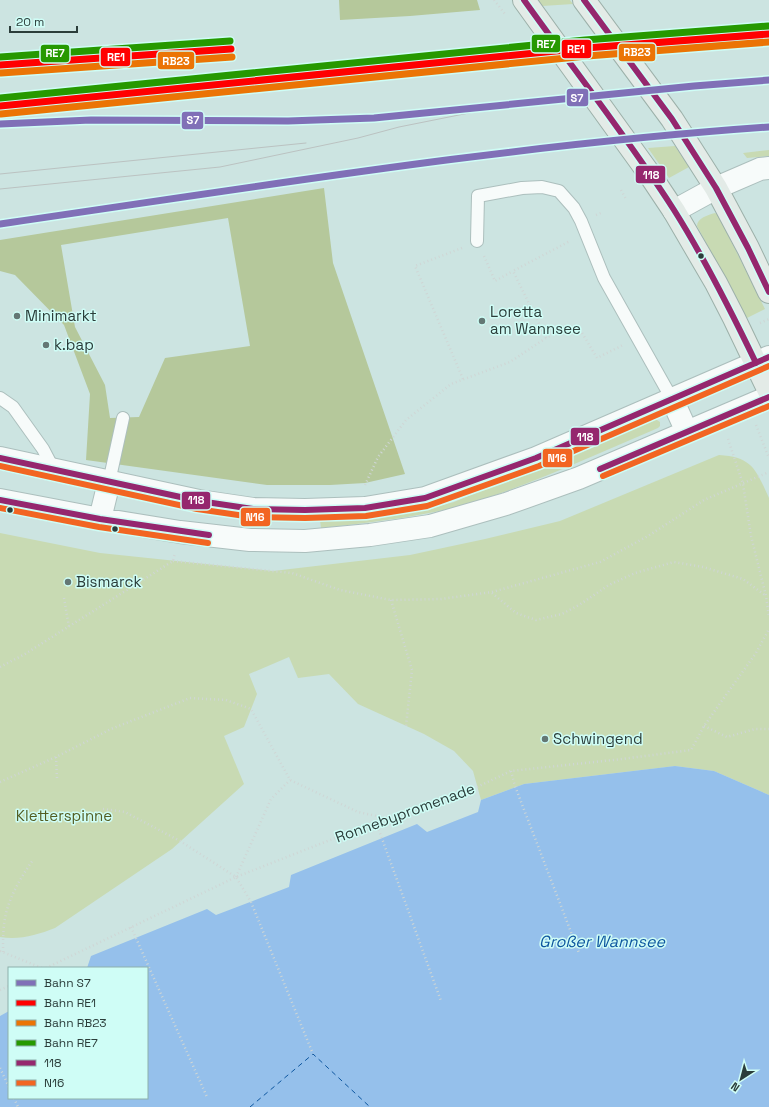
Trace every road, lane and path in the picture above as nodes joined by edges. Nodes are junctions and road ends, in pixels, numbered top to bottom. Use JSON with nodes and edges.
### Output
{"nodes":[{"id":1,"x":524,"y":0,"type":"edge"},
{"id":2,"x":584,"y":0,"type":"edge"},
{"id":3,"x":769,"y":168,"type":"edge"},
{"id":4,"x":716,"y":188,"type":"junction"},
{"id":5,"x":621,"y":190,"type":"dead end"},
{"id":6,"x":626,"y":199,"type":"dead end"},
{"id":7,"x":674,"y":210,"type":"junction"},
{"id":8,"x":586,"y":233,"type":"junction"},
{"id":9,"x":477,"y":242,"type":"junction"},
{"id":10,"x":514,"y":271,"type":"junction"},
{"id":11,"x":769,"y":292,"type":"edge"},
{"id":12,"x":546,"y":338,"type":"junction"},
{"id":13,"x":638,"y":338,"type":"junction"},
{"id":14,"x":762,"y":360,"type":"edge"},
{"id":15,"x":463,"y":379,"type":"junction"},
{"id":16,"x":769,"y":391,"type":"edge"},
{"id":17,"x":769,"y":397,"type":"edge"},
{"id":18,"x":0,"y":398,"type":"edge"},
{"id":19,"x":672,"y":399,"type":"junction"},
{"id":20,"x":123,"y":418,"type":"dead end"},
{"id":21,"x":722,"y":418,"type":"junction"},
{"id":22,"x":757,"y":427,"type":"dead end"},
{"id":23,"x":687,"y":432,"type":"junction"},
{"id":24,"x":0,"y":458,"type":"edge"},
{"id":25,"x":769,"y":458,"type":"edge"},
{"id":26,"x":54,"y":470,"type":"junction"},
{"id":27,"x":769,"y":472,"type":"edge"},
{"id":28,"x":110,"y":482,"type":"junction"},
{"id":29,"x":743,"y":484,"type":"junction"},
{"id":30,"x":0,"y":500,"type":"edge"},
{"id":31,"x":356,"y":509,"type":"junction"},
{"id":32,"x":100,"y":519,"type":"junction"},
{"id":33,"x":180,"y":532,"type":"junction"},
{"id":34,"x":173,"y":561,"type":"junction"},
{"id":35,"x":492,"y":592,"type":"junction"},
{"id":36,"x":766,"y":596,"type":"junction"},
{"id":37,"x":64,"y":598,"type":"dead end"},
{"id":38,"x":391,"y":600,"type":"junction"},
{"id":39,"x":769,"y":617,"type":"edge"},
{"id":40,"x":69,"y":627,"type":"junction"},
{"id":41,"x":769,"y":629,"type":"edge"},
{"id":42,"x":0,"y":667,"type":"edge"},
{"id":43,"x":406,"y":726,"type":"dead end"},
{"id":44,"x":704,"y":726,"type":"junction"},
{"id":45,"x":769,"y":729,"type":"edge"},
{"id":46,"x":56,"y":757,"type":"junction"},
{"id":47,"x":511,"y":772,"type":"junction"},
{"id":48,"x":57,"y":778,"type":"dead end"},
{"id":49,"x":290,"y":780,"type":"junction"},
{"id":50,"x":0,"y":782,"type":"edge"},
{"id":51,"x":103,"y":809,"type":"dead end"},
{"id":52,"x":386,"y":818,"type":"junction"},
{"id":53,"x":376,"y":822,"type":"junction"},
{"id":54,"x":33,"y":860,"type":"dead end"},
{"id":55,"x":236,"y":877,"type":"junction"},
{"id":56,"x":131,"y":927,"type":"junction"},
{"id":57,"x":1,"y":951,"type":"edge"},
{"id":58,"x":579,"y":954,"type":"dead end"},
{"id":59,"x":40,"y":967,"type":"edge"},
{"id":60,"x":50,"y":967,"type":"edge"},
{"id":61,"x":441,"y":1001,"type":"dead end"},
{"id":62,"x":313,"y":1054,"type":"dead end"},
{"id":63,"x":0,"y":1068,"type":"edge"},
{"id":64,"x":8,"y":1085,"type":"edge"},
{"id":65,"x":207,"y":1097,"type":"dead end"}],
"edges":[{"from":1,"to":7,"type":"main road"},
{"from":2,"to":4,"type":"main road"},
{"from":3,"to":4,"type":"main road"},
{"from":4,"to":7,"type":"main road"},
{"from":4,"to":11,"type":"main road"},
{"from":5,"to":6,"type":"path"},
{"from":7,"to":14,"type":"main road"},
{"from":8,"to":9,"type":"lane"},
{"from":8,"to":10,"type":"path"},
{"from":8,"to":13,"type":"lane"},
{"from":9,"to":10,"type":"path"},
{"from":9,"to":15,"type":"path"},
{"from":10,"to":12,"type":"path"},
{"from":12,"to":13,"type":"path"},
{"from":12,"to":15,"type":"path"},
{"from":13,"to":19,"type":"lane"},
{"from":14,"to":16,"type":"main road"},
{"from":14,"to":19,"type":"main road"},
{"from":15,"to":31,"type":"path"},
{"from":17,"to":21,"type":"main road"},
{"from":18,"to":26,"type":"lane"},
{"from":19,"to":23,"type":"main road"},
{"from":19,"to":31,"type":"main road"},
{"from":20,"to":28,"type":"lane"},
{"from":21,"to":23,"type":"main road"},
{"from":21,"to":29,"type":"path"},
{"from":22,"to":25,"type":"path"},
{"from":23,"to":33,"type":"main road"},
{"from":24,"to":26,"type":"main road"},
{"from":26,"to":28,"type":"main road"},
{"from":27,"to":29,"type":"path"},
{"from":28,"to":31,"type":"main road"},
{"from":28,"to":32,"type":"main road"},
{"from":29,"to":35,"type":"path"},
{"from":29,"to":36,"type":"path"},
{"from":30,"to":32,"type":"main road"},
{"from":32,"to":33,"type":"main road"},
{"from":33,"to":34,"type":"path"},
{"from":34,"to":38,"type":"path"},
{"from":34,"to":40,"type":"path"},
{"from":35,"to":36,"type":"path"},
{"from":35,"to":38,"type":"path"},
{"from":36,"to":39,"type":"path"},
{"from":37,"to":40,"type":"path"},
{"from":38,"to":43,"type":"path"},
{"from":40,"to":42,"type":"path"},
{"from":41,"to":44,"type":"path"},
{"from":44,"to":45,"type":"path"},
{"from":44,"to":47,"type":"path","name":"Ronnebypromenade"},
{"from":46,"to":48,"type":"path"},
{"from":46,"to":49,"type":"path"},
{"from":46,"to":50,"type":"path"},
{"from":47,"to":52,"type":"path","name":"Ronnebypromenade"},
{"from":47,"to":58,"type":"path"},
{"from":49,"to":52,"type":"path"},
{"from":49,"to":55,"type":"path"},
{"from":51,"to":55,"type":"path"},
{"from":52,"to":53,"type":"path","name":"Ronnebypromenade"},
{"from":53,"to":55,"type":"path","name":"Ronnebypromenade"},
{"from":53,"to":61,"type":"path"},
{"from":54,"to":57,"type":"path"},
{"from":55,"to":56,"type":"path","name":"Ronnebypromenade"},
{"from":55,"to":62,"type":"path"},
{"from":56,"to":60,"type":"path","name":"Ronnebypromenade"},
{"from":56,"to":65,"type":"path"},
{"from":57,"to":59,"type":"path"},
{"from":63,"to":64,"type":"path"}]}
